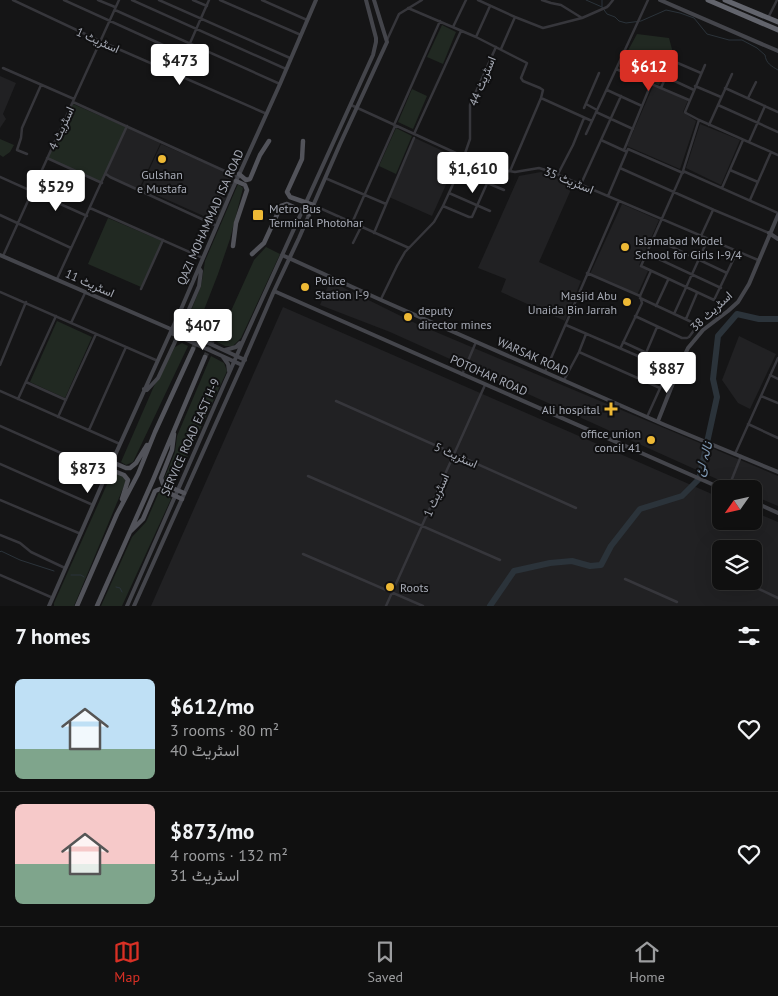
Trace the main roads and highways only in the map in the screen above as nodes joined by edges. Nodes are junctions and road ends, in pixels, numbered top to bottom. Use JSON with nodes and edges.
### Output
{"nodes":[{"id":1,"x":708,"y":0,"type":"edge"},
{"id":2,"x":725,"y":0,"type":"edge"},
{"id":3,"x":778,"y":22,"type":"edge"},
{"id":4,"x":778,"y":30,"type":"edge"},
{"id":5,"x":269,"y":141,"type":"dead end"},
{"id":6,"x":303,"y":141,"type":"dead end"},
{"id":7,"x":313,"y":205,"type":"road end"},
{"id":8,"x":309,"y":214,"type":"road end"},
{"id":9,"x":233,"y":246,"type":"dead end"},
{"id":10,"x":252,"y":254,"type":"dead end"},
{"id":11,"x":193,"y":349,"type":"tunnel mouth"},
{"id":12,"x":205,"y":356,"type":"tunnel mouth"},
{"id":13,"x":174,"y":430,"type":"junction"},
{"id":14,"x":155,"y":432,"type":"junction"},
{"id":15,"x":112,"y":462,"type":"road end"},
{"id":16,"x":108,"y":471,"type":"road end"},
{"id":17,"x":184,"y":493,"type":"road end"},
{"id":18,"x":182,"y":499,"type":"road end"},
{"id":19,"x":117,"y":514,"type":"junction"},
{"id":20,"x":129,"y":534,"type":"junction"},
{"id":21,"x":77,"y":606,"type":"edge"},
{"id":22,"x":97,"y":606,"type":"edge"}],
"edges":[{"from":1,"to":4,"type":"highway"},
{"from":2,"to":3,"type":"highway"},
{"from":5,"to":9,"type":"main road"},
{"from":6,"to":7,"type":"main road"},
{"from":8,"to":10,"type":"main road"},
{"from":11,"to":14,"type":"main road"},
{"from":12,"to":13,"type":"main road"},
{"from":13,"to":17,"type":"main road"},
{"from":13,"to":20,"type":"main road"},
{"from":14,"to":15,"type":"main road"},
{"from":14,"to":19,"type":"main road"},
{"from":16,"to":19,"type":"main road"},
{"from":18,"to":20,"type":"main road"},
{"from":19,"to":21,"type":"main road"},
{"from":20,"to":22,"type":"main road"}]}
